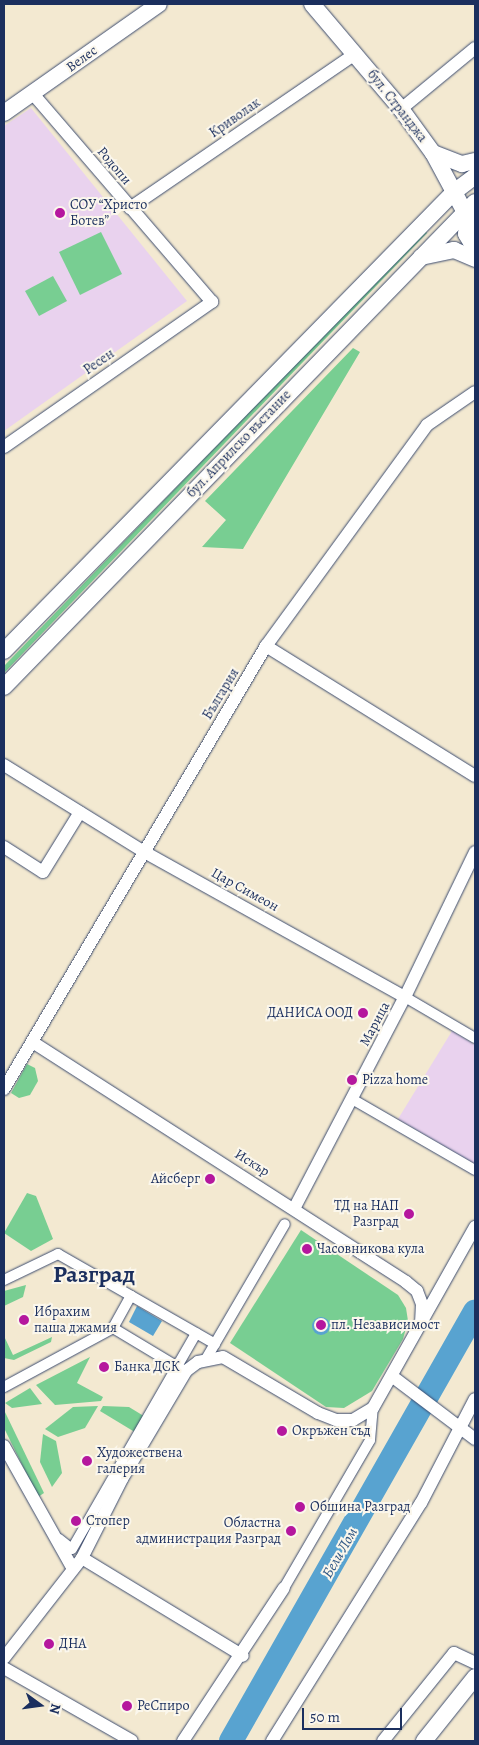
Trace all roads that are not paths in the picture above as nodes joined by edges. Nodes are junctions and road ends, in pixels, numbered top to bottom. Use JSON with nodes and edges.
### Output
{"nodes":[{"id":1,"x":159,"y":4,"type":"edge"},
{"id":2,"x":312,"y":4,"type":"edge"},
{"id":3,"x":475,"y":48,"type":"edge"},
{"id":4,"x":356,"y":53,"type":"junction"},
{"id":5,"x":33,"y":94,"type":"junction"},
{"id":6,"x":401,"y":109,"type":"junction"},
{"id":7,"x":4,"y":113,"type":"edge"},
{"id":8,"x":433,"y":153,"type":"junction"},
{"id":9,"x":475,"y":161,"type":"edge"},
{"id":10,"x":475,"y":176,"type":"edge"},
{"id":11,"x":454,"y":192,"type":"junction"},
{"id":12,"x":130,"y":208,"type":"junction"},
{"id":13,"x":471,"y":213,"type":"edge"},
{"id":14,"x":475,"y":249,"type":"edge"},
{"id":15,"x":475,"y":259,"type":"edge"},
{"id":16,"x":417,"y":260,"type":"junction"},
{"id":17,"x":212,"y":302,"type":"joint"},
{"id":18,"x":475,"y":392,"type":"edge"},
{"id":19,"x":4,"y":448,"type":"edge"},
{"id":20,"x":266,"y":646,"type":"junction"},
{"id":21,"x":4,"y":651,"type":"edge"},
{"id":22,"x":4,"y":687,"type":"edge"},
{"id":23,"x":4,"y":765,"type":"edge"},
{"id":24,"x":472,"y":770,"type":"edge"},
{"id":25,"x":80,"y":812,"type":"junction"},
{"id":26,"x":4,"y":846,"type":"edge"},
{"id":27,"x":146,"y":853,"type":"junction"},
{"id":28,"x":475,"y":854,"type":"edge"},
{"id":29,"x":406,"y":998,"type":"junction"},
{"id":30,"x":475,"y":1038,"type":"edge"},
{"id":31,"x":34,"y":1043,"type":"junction"},
{"id":32,"x":4,"y":1089,"type":"edge"},
{"id":33,"x":352,"y":1099,"type":"junction"},
{"id":34,"x":475,"y":1170,"type":"edge"},
{"id":35,"x":295,"y":1207,"type":"junction"},
{"id":36,"x":285,"y":1224,"type":"dead end"},
{"id":37,"x":475,"y":1227,"type":"edge"},
{"id":38,"x":4,"y":1269,"type":"edge"},
{"id":39,"x":14,"y":1275,"type":"junction"},
{"id":40,"x":4,"y":1280,"type":"edge"},
{"id":41,"x":131,"y":1296,"type":"junction"},
{"id":42,"x":113,"y":1328,"type":"junction"},
{"id":43,"x":420,"y":1330,"type":"junction"},
{"id":44,"x":196,"y":1333,"type":"junction"},
{"id":45,"x":215,"y":1344,"type":"junction"},
{"id":46,"x":209,"y":1358,"type":"junction"},
{"id":47,"x":183,"y":1369,"type":"junction"},
{"id":48,"x":393,"y":1377,"type":"junction"},
{"id":49,"x":4,"y":1387,"type":"edge"},
{"id":50,"x":475,"y":1399,"type":"edge"},
{"id":51,"x":373,"y":1408,"type":"junction"},
{"id":52,"x":460,"y":1428,"type":"junction"},
{"id":53,"x":475,"y":1439,"type":"edge"},
{"id":54,"x":4,"y":1446,"type":"edge"},
{"id":55,"x":52,"y":1526,"type":"dead end"},
{"id":56,"x":82,"y":1558,"type":"junction"},
{"id":57,"x":73,"y":1570,"type":"junction"},
{"id":58,"x":284,"y":1588,"type":"joint"},
{"id":59,"x":242,"y":1656,"type":"junction"},
{"id":60,"x":4,"y":1658,"type":"edge"},
{"id":61,"x":475,"y":1663,"type":"edge"},
{"id":62,"x":4,"y":1668,"type":"edge"},
{"id":63,"x":475,"y":1677,"type":"edge"},
{"id":64,"x":132,"y":1741,"type":"edge"},
{"id":65,"x":183,"y":1741,"type":"edge"},
{"id":66,"x":272,"y":1741,"type":"edge"},
{"id":67,"x":383,"y":1741,"type":"edge"},
{"id":68,"x":424,"y":1741,"type":"edge"}],
"edges":[{"from":1,"to":5,"type":"street","name":"Велес"},
{"from":2,"to":4,"type":"street","name":"бул. Странджа"},
{"from":3,"to":6,"type":"street"},
{"from":4,"to":6,"type":"street","name":"бул. Странджа"},
{"from":4,"to":12,"type":"street","name":"Криволак"},
{"from":5,"to":7,"type":"street","name":"Велес"},
{"from":5,"to":12,"type":"street","name":"Родопи"},
{"from":6,"to":8,"type":"street","name":"бул. Странджа"},
{"from":8,"to":9,"type":"street"},
{"from":8,"to":11,"type":"street","name":"бул. Странджа"},
{"from":10,"to":11,"type":"street","name":"бул. Априлско въстание"},
{"from":11,"to":13,"type":"street","name":"бул. Странджа"},
{"from":11,"to":21,"type":"street","name":"бул. Априлско въстание"},
{"from":12,"to":17,"type":"street","name":"Родопи"},
{"from":13,"to":14,"type":"street","name":"бул. Странджа"},
{"from":13,"to":16,"type":"street","name":"бул. Априлско въстание"},
{"from":15,"to":16,"type":"street"},
{"from":16,"to":22,"type":"street","name":"бул. Априлско въстание"},
{"from":17,"to":19,"type":"street","name":"Ресен"},
{"from":18,"to":20,"type":"street","name":"България"},
{"from":20,"to":24,"type":"street"},
{"from":20,"to":27,"type":"street","name":"България"},
{"from":23,"to":25,"type":"street","name":"Цар Симеон"},
{"from":25,"to":26,"type":"street"},
{"from":25,"to":27,"type":"street","name":"Цар Симеон"},
{"from":27,"to":29,"type":"street","name":"Цар Симеон"},
{"from":27,"to":31,"type":"street","name":"България"},
{"from":28,"to":29,"type":"street","name":"Марица"},
{"from":29,"to":30,"type":"street","name":"Цар Симеон"},
{"from":29,"to":33,"type":"street","name":"Марица"},
{"from":31,"to":32,"type":"street","name":"България"},
{"from":31,"to":35,"type":"street","name":"Искър"},
{"from":33,"to":34,"type":"street"},
{"from":33,"to":35,"type":"street","name":"Марица"},
{"from":35,"to":43,"type":"street","name":"Искър"},
{"from":36,"to":45,"type":"street"},
{"from":37,"to":43,"type":"street"},
{"from":38,"to":39,"type":"street"},
{"from":39,"to":40,"type":"street"},
{"from":39,"to":41,"type":"street"},
{"from":41,"to":42,"type":"street"},
{"from":41,"to":44,"type":"street"},
{"from":42,"to":47,"type":"street"},
{"from":42,"to":49,"type":"street"},
{"from":43,"to":48,"type":"street"},
{"from":44,"to":45,"type":"street"},
{"from":44,"to":47,"type":"street"},
{"from":45,"to":46,"type":"street"},
{"from":46,"to":47,"type":"street"},
{"from":46,"to":51,"type":"street"},
{"from":47,"to":55,"type":"street"},
{"from":47,"to":56,"type":"street"},
{"from":48,"to":51,"type":"street"},
{"from":48,"to":52,"type":"street"},
{"from":50,"to":52,"type":"street"},
{"from":51,"to":58,"type":"street"},
{"from":52,"to":53,"type":"street"},
{"from":52,"to":66,"type":"street"},
{"from":54,"to":57,"type":"street"},
{"from":56,"to":57,"type":"street"},
{"from":56,"to":59,"type":"street"},
{"from":57,"to":60,"type":"street"},
{"from":58,"to":59,"type":"street"},
{"from":59,"to":65,"type":"street"},
{"from":61,"to":67,"type":"street"},
{"from":62,"to":64,"type":"street"},
{"from":63,"to":68,"type":"street"}]}
